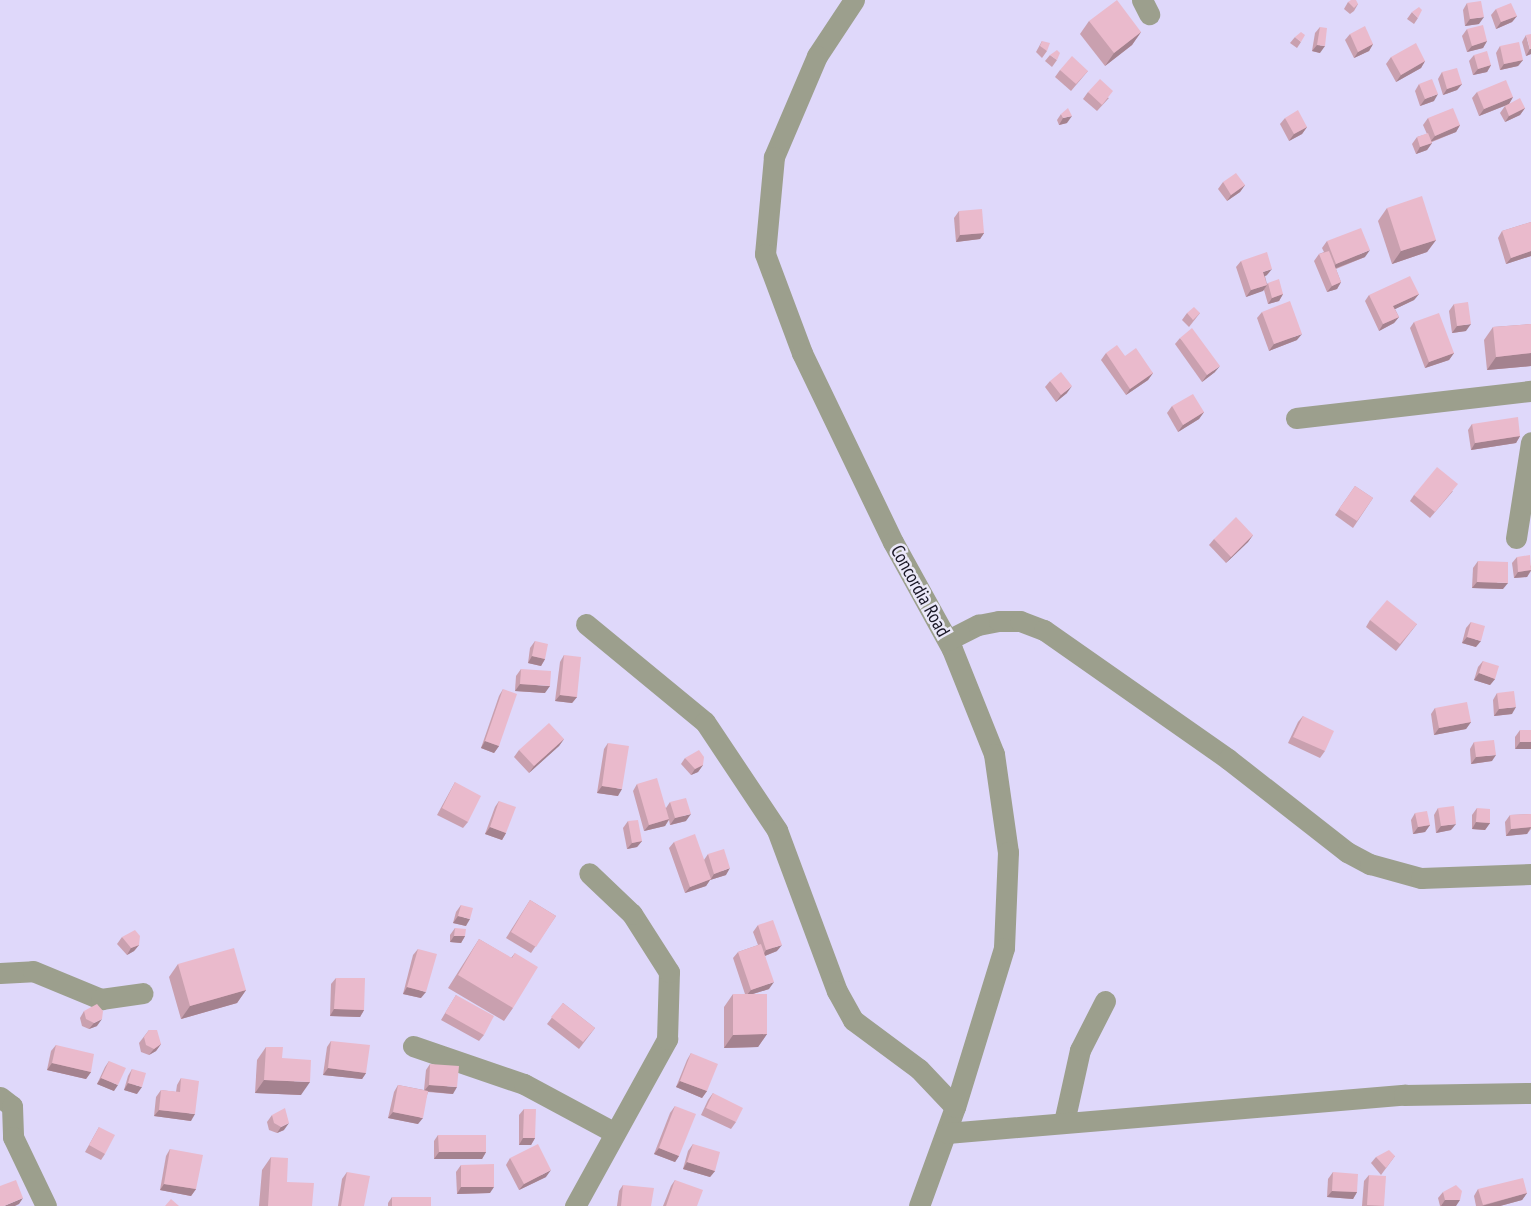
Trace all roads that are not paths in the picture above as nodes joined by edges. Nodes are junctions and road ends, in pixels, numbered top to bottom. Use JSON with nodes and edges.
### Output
{"nodes":[{"id":1,"x":854,"y":0,"type":"edge"},
{"id":2,"x":1531,"y":391,"type":"edge"},
{"id":3,"x":1296,"y":418,"type":"dead end"},
{"id":4,"x":1531,"y":442,"type":"edge"},
{"id":5,"x":1516,"y":538,"type":"dead end"},
{"id":6,"x":586,"y":624,"type":"dead end"},
{"id":7,"x":948,"y":640,"type":"junction"},
{"id":8,"x":589,"y":873,"type":"dead end"},
{"id":9,"x":1531,"y":874,"type":"edge"},
{"id":10,"x":0,"y":973,"type":"edge"},
{"id":11,"x":143,"y":993,"type":"dead end"},
{"id":12,"x":1105,"y":1001,"type":"dead end"},
{"id":13,"x":413,"y":1046,"type":"dead end"},
{"id":14,"x":1531,"y":1093,"type":"edge"},
{"id":15,"x":0,"y":1097,"type":"edge"},
{"id":16,"x":956,"y":1107,"type":"junction"},
{"id":17,"x":1064,"y":1122,"type":"junction"},
{"id":18,"x":615,"y":1133,"type":"junction"},
{"id":19,"x":947,"y":1133,"type":"junction"},
{"id":20,"x":46,"y":1206,"type":"edge"},
{"id":21,"x":575,"y":1206,"type":"edge"},
{"id":22,"x":919,"y":1206,"type":"edge"}],
"edges":[{"from":1,"to":7,"type":"street","name":"Concordia Road"},
{"from":2,"to":3,"type":"street"},
{"from":4,"to":5,"type":"street"},
{"from":6,"to":16,"type":"street"},
{"from":7,"to":9,"type":"street"},
{"from":7,"to":16,"type":"street","name":"Concordia Road"},
{"from":8,"to":18,"type":"street"},
{"from":10,"to":11,"type":"street"},
{"from":12,"to":17,"type":"street"},
{"from":13,"to":18,"type":"street"},
{"from":14,"to":17,"type":"street"},
{"from":15,"to":20,"type":"street"},
{"from":16,"to":19,"type":"street","name":"Concordia Road"},
{"from":17,"to":19,"type":"street"},
{"from":18,"to":21,"type":"street"},
{"from":19,"to":22,"type":"street","name":"Concordia Road"}]}
